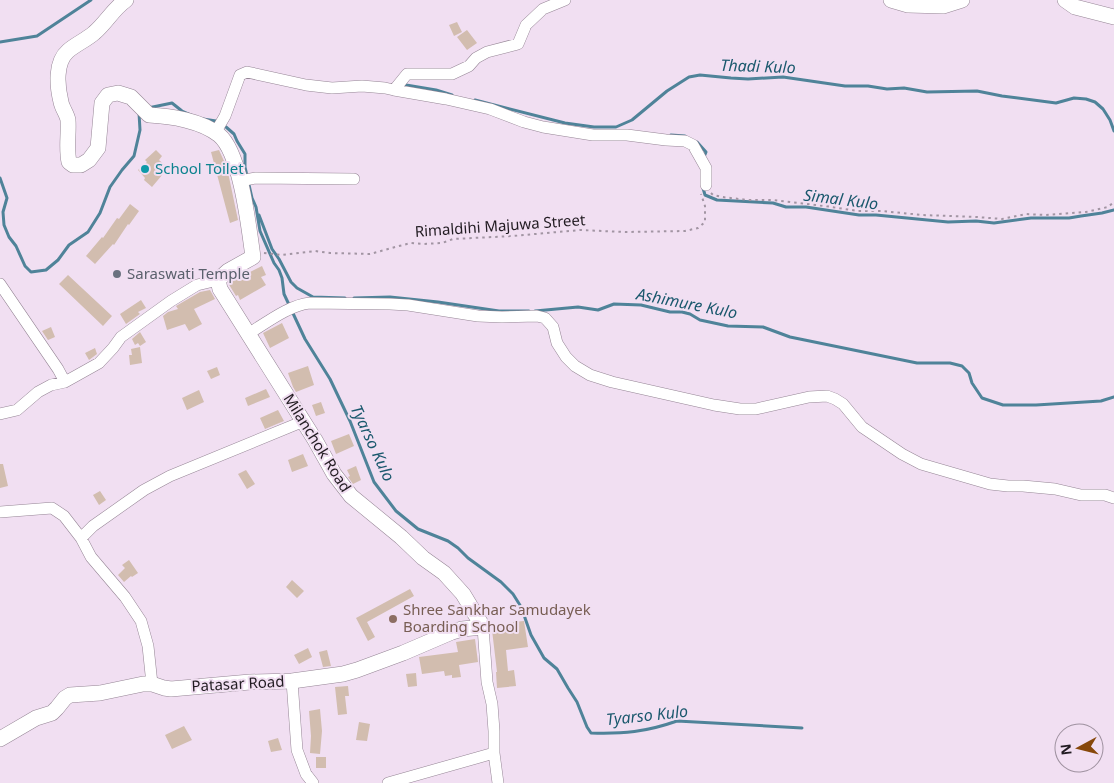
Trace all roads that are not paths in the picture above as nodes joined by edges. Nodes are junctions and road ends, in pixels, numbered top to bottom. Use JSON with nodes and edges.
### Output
{"nodes":[{"id":1,"x":126,"y":0,"type":"edge"},
{"id":2,"x":564,"y":0,"type":"edge"},
{"id":3,"x":891,"y":0,"type":"edge"},
{"id":4,"x":962,"y":0,"type":"edge"},
{"id":5,"x":1065,"y":0,"type":"edge"},
{"id":6,"x":1114,"y":17,"type":"edge"},
{"id":7,"x":395,"y":89,"type":"junction"},
{"id":8,"x":217,"y":130,"type":"junction"},
{"id":9,"x":354,"y":179,"type":"dead end"},
{"id":10,"x":240,"y":181,"type":"junction"},
{"id":11,"x":704,"y":189,"type":"road end"},
{"id":12,"x":218,"y":280,"type":"junction"},
{"id":13,"x":0,"y":284,"type":"edge"},
{"id":14,"x":248,"y":334,"type":"junction"},
{"id":15,"x":64,"y":382,"type":"junction"},
{"id":16,"x":0,"y":414,"type":"edge"},
{"id":17,"x":304,"y":421,"type":"junction"},
{"id":18,"x":1114,"y":498,"type":"edge"},
{"id":19,"x":0,"y":512,"type":"edge"},
{"id":20,"x":80,"y":538,"type":"junction"},
{"id":21,"x":482,"y":626,"type":"junction"},
{"id":22,"x":292,"y":681,"type":"junction"},
{"id":23,"x":152,"y":684,"type":"junction"},
{"id":24,"x":0,"y":739,"type":"edge"},
{"id":25,"x":494,"y":753,"type":"junction"},
{"id":26,"x":312,"y":783,"type":"edge"},
{"id":27,"x":388,"y":783,"type":"edge"},
{"id":28,"x":498,"y":783,"type":"edge"}],
"edges":[{"from":1,"to":8,"type":"street"},
{"from":2,"to":7,"type":"street"},
{"from":3,"to":4,"type":"street"},
{"from":5,"to":6,"type":"street"},
{"from":7,"to":8,"type":"street"},
{"from":7,"to":11,"type":"street"},
{"from":8,"to":10,"type":"street"},
{"from":9,"to":10,"type":"street"},
{"from":10,"to":12,"type":"street"},
{"from":12,"to":14,"type":"street","name":"Milanchok Road"},
{"from":12,"to":15,"type":"street"},
{"from":13,"to":15,"type":"street"},
{"from":14,"to":17,"type":"street","name":"Milanchok Road"},
{"from":14,"to":18,"type":"street"},
{"from":15,"to":16,"type":"street"},
{"from":17,"to":20,"type":"street"},
{"from":17,"to":21,"type":"street","name":"Milanchok Road"},
{"from":19,"to":20,"type":"street"},
{"from":20,"to":23,"type":"street"},
{"from":21,"to":22,"type":"street","name":"Patasar Road"},
{"from":21,"to":25,"type":"street"},
{"from":22,"to":23,"type":"street","name":"Patasar Road"},
{"from":22,"to":26,"type":"street"},
{"from":23,"to":24,"type":"street","name":"Patasar Road"},
{"from":25,"to":27,"type":"street"},
{"from":25,"to":28,"type":"street"}]}
